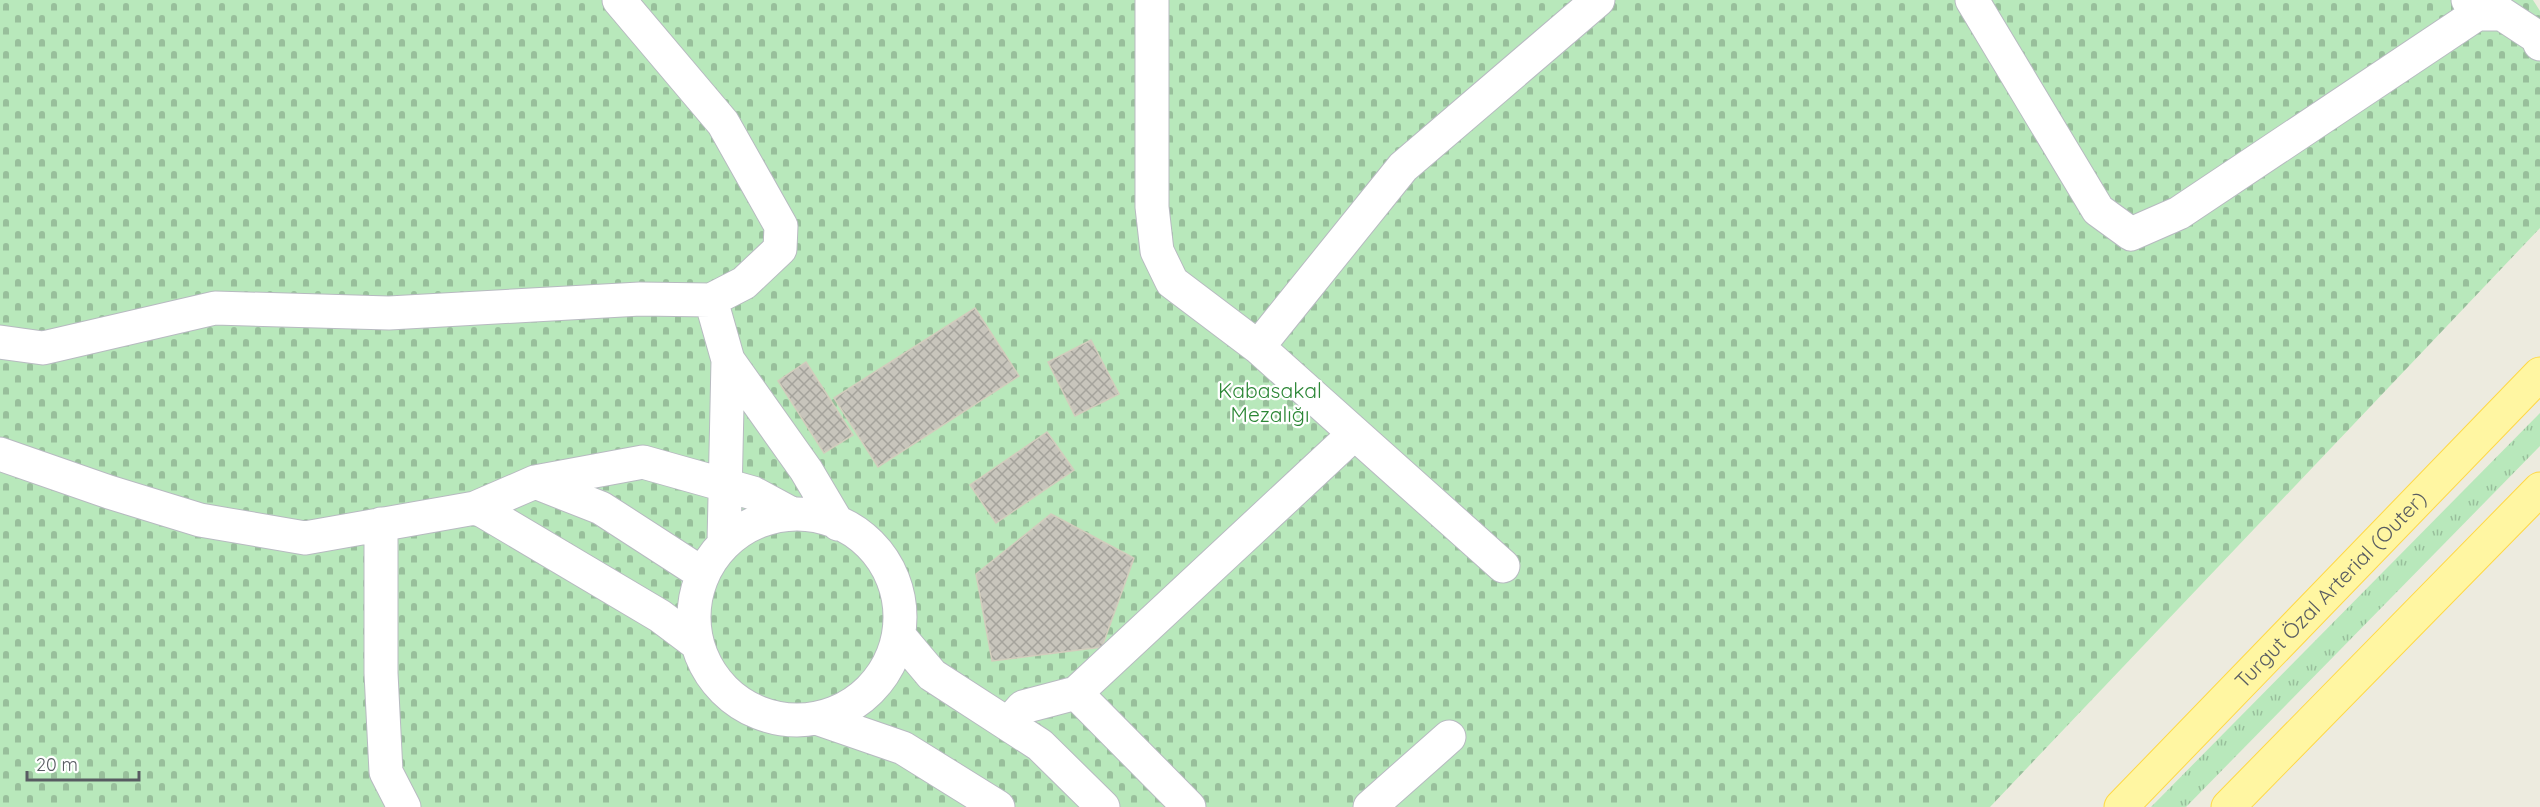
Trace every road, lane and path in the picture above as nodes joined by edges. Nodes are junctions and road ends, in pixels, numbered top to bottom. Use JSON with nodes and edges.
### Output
{"nodes":[{"id":1,"x":619,"y":0,"type":"edge"},
{"id":2,"x":1152,"y":0,"type":"edge"},
{"id":3,"x":1598,"y":0,"type":"edge"},
{"id":4,"x":1972,"y":0,"type":"edge"},
{"id":5,"x":2472,"y":7,"type":"edge"},
{"id":6,"x":2540,"y":44,"type":"edge"},
{"id":7,"x":711,"y":300,"type":"junction"},
{"id":8,"x":0,"y":342,"type":"edge"},
{"id":9,"x":1257,"y":346,"type":"junction"},
{"id":10,"x":728,"y":360,"type":"junction"},
{"id":11,"x":2540,"y":374,"type":"edge"},
{"id":12,"x":1354,"y":434,"type":"junction"},
{"id":13,"x":0,"y":454,"type":"edge"},
{"id":14,"x":535,"y":482,"type":"junction"},
{"id":15,"x":725,"y":485,"type":"junction"},
{"id":16,"x":2540,"y":489,"type":"edge"},
{"id":17,"x":475,"y":508,"type":"junction"},
{"id":18,"x":792,"y":514,"type":"junction"},
{"id":19,"x":381,"y":524,"type":"junction"},
{"id":20,"x":838,"y":524,"type":"junction"},
{"id":21,"x":724,"y":543,"type":"junction"},
{"id":22,"x":1503,"y":566,"type":"dead end"},
{"id":23,"x":704,"y":574,"type":"junction"},
{"id":24,"x":900,"y":637,"type":"junction"},
{"id":25,"x":696,"y":643,"type":"junction"},
{"id":26,"x":1077,"y":693,"type":"junction"},
{"id":27,"x":819,"y":719,"type":"junction"},
{"id":28,"x":1008,"y":724,"type":"junction"},
{"id":29,"x":1449,"y":737,"type":"dead end"},
{"id":30,"x":404,"y":807,"type":"edge"},
{"id":31,"x":998,"y":807,"type":"edge"},
{"id":32,"x":1103,"y":807,"type":"edge"},
{"id":33,"x":1189,"y":807,"type":"edge"},
{"id":34,"x":1370,"y":807,"type":"edge"},
{"id":35,"x":2121,"y":807,"type":"edge"},
{"id":36,"x":2228,"y":807,"type":"edge"}],
"edges":[{"from":1,"to":7,"type":"lane"},
{"from":2,"to":9,"type":"lane"},
{"from":3,"to":9,"type":"lane"},
{"from":4,"to":5,"type":"lane"},
{"from":5,"to":6,"type":"lane"},
{"from":7,"to":8,"type":"lane"},
{"from":7,"to":10,"type":"lane"},
{"from":9,"to":12,"type":"lane"},
{"from":10,"to":15,"type":"lane"},
{"from":10,"to":20,"type":"lane"},
{"from":11,"to":35,"type":"main road","name":"Turgut Özal Arterial (Outer)"},
{"from":12,"to":22,"type":"lane"},
{"from":12,"to":26,"type":"lane"},
{"from":13,"to":19,"type":"lane"},
{"from":14,"to":15,"type":"lane"},
{"from":14,"to":17,"type":"lane"},
{"from":14,"to":23,"type":"lane"},
{"from":15,"to":18,"type":"lane"},
{"from":15,"to":21,"type":"lane"},
{"from":16,"to":36,"type":"main road"},
{"from":17,"to":19,"type":"lane"},
{"from":17,"to":25,"type":"lane"},
{"from":18,"to":20,"type":"lane"},
{"from":18,"to":21,"type":"lane"},
{"from":19,"to":30,"type":"lane"},
{"from":20,"to":24,"type":"lane"},
{"from":21,"to":23,"type":"lane"},
{"from":23,"to":25,"type":"lane"},
{"from":24,"to":27,"type":"lane"},
{"from":24,"to":28,"type":"lane"},
{"from":25,"to":27,"type":"lane"},
{"from":26,"to":28,"type":"lane"},
{"from":26,"to":33,"type":"lane"},
{"from":27,"to":31,"type":"lane"},
{"from":28,"to":32,"type":"lane"},
{"from":29,"to":34,"type":"lane"}]}
